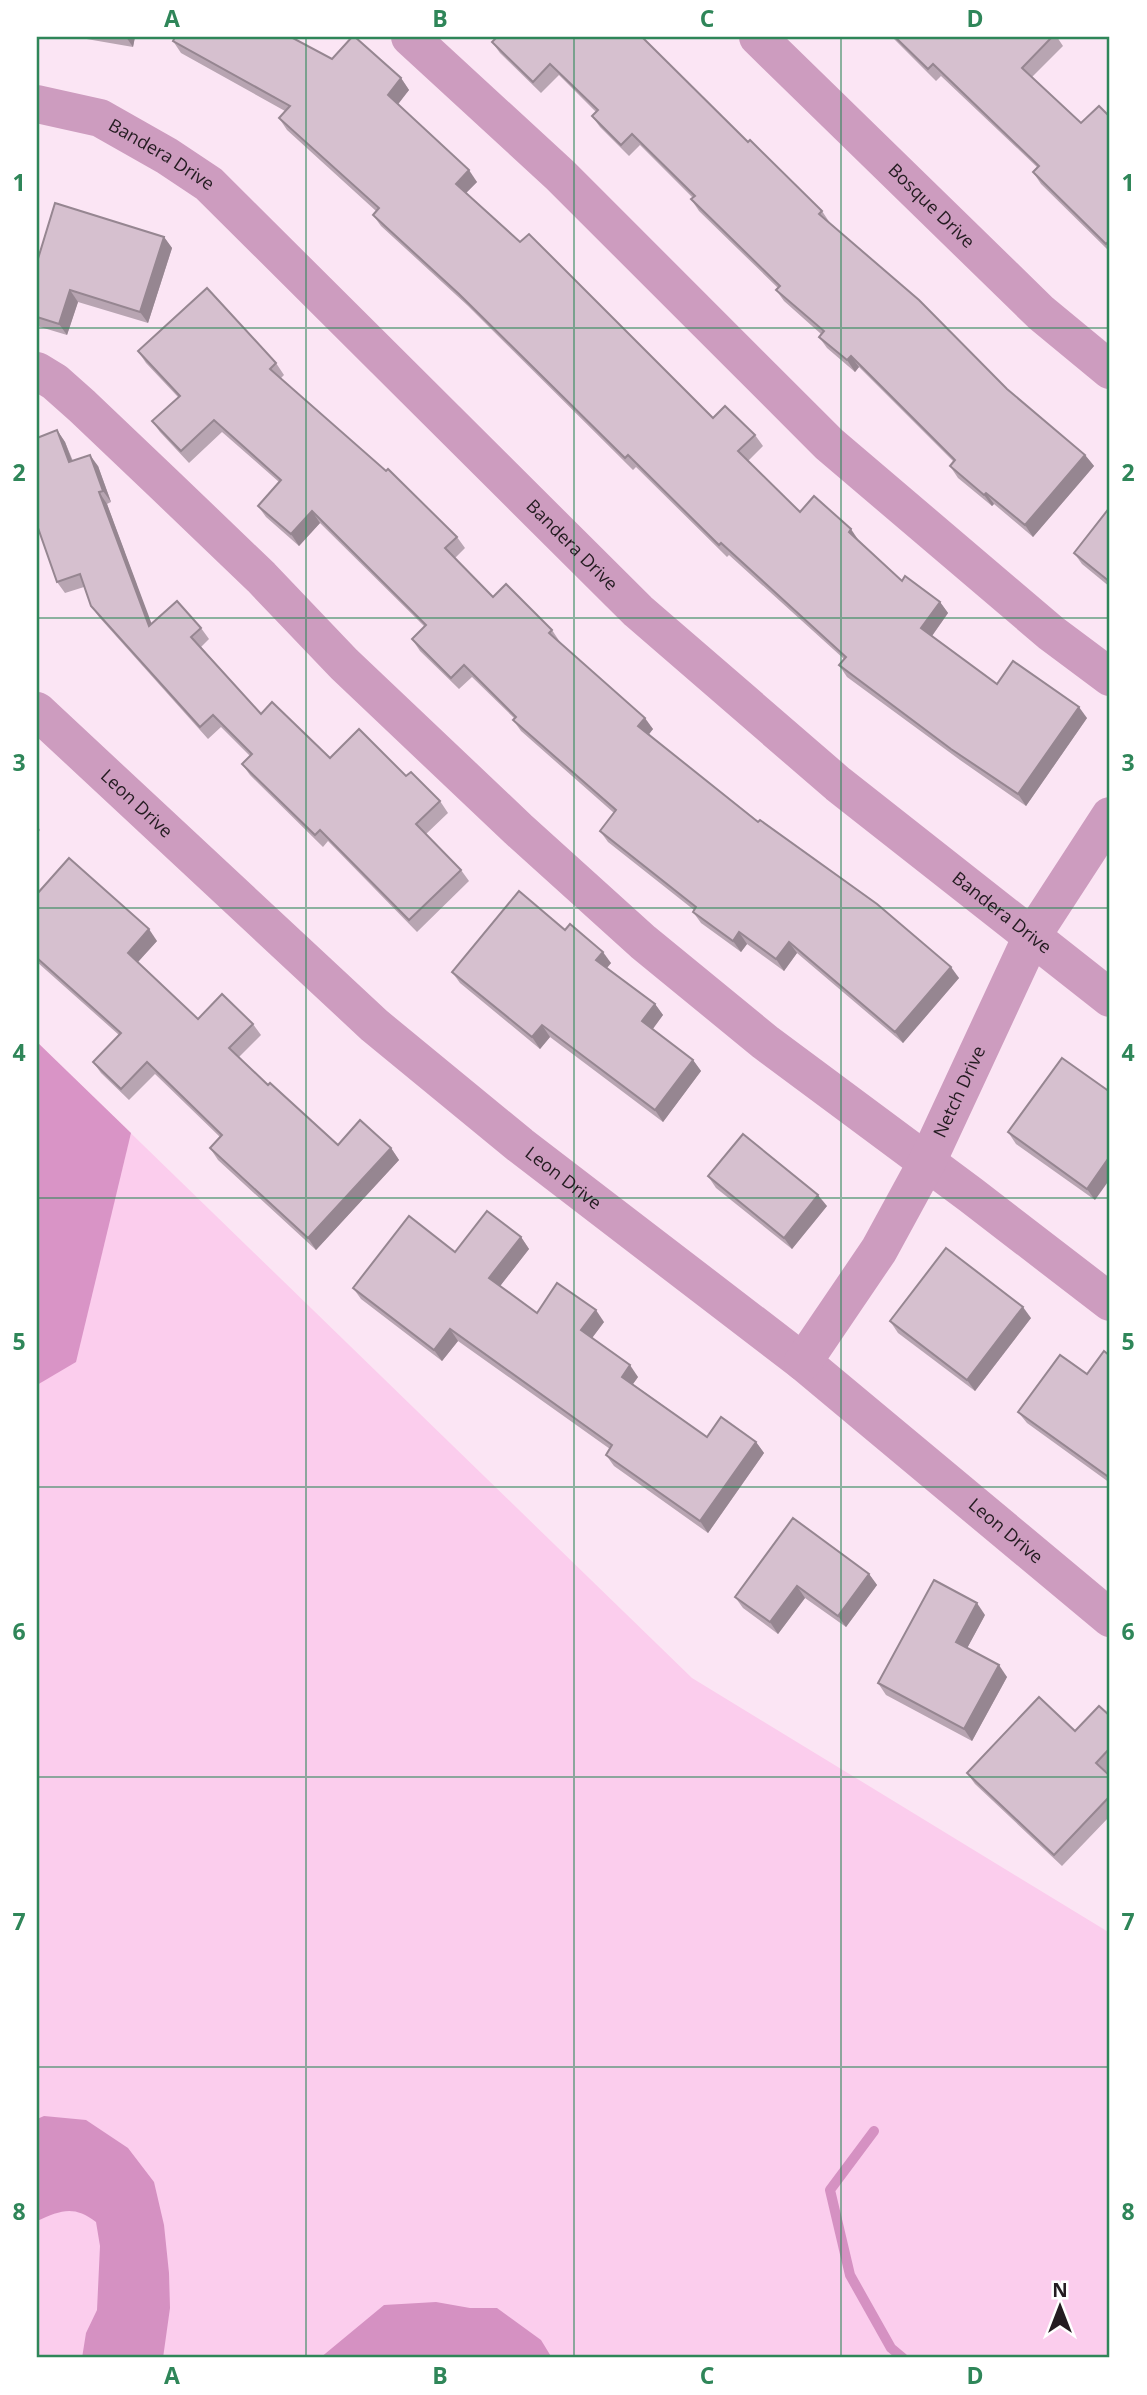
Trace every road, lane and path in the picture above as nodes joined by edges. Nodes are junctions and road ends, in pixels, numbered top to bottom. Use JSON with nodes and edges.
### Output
{"nodes":[{"id":1,"x":410,"y":37,"type":"edge"},
{"id":2,"x":758,"y":37,"type":"edge"},
{"id":3,"x":37,"y":104,"type":"edge"},
{"id":4,"x":1110,"y":370,"type":"edge"},
{"id":5,"x":37,"y":371,"type":"edge"},
{"id":6,"x":1110,"y":677,"type":"edge"},
{"id":7,"x":37,"y":711,"type":"edge"},
{"id":8,"x":1110,"y":816,"type":"edge"},
{"id":9,"x":1032,"y":936,"type":"junction"},
{"id":10,"x":1110,"y":998,"type":"edge"},
{"id":11,"x":927,"y":1162,"type":"junction"},
{"id":12,"x":1110,"y":1302,"type":"edge"},
{"id":13,"x":803,"y":1362,"type":"junction"},
{"id":14,"x":1110,"y":1618,"type":"edge"}],
"edges":[{"from":1,"to":6,"type":"street"},
{"from":2,"to":4,"type":"street","name":"Bosque Drive"},
{"from":3,"to":9,"type":"street","name":"Bandera Drive"},
{"from":5,"to":11,"type":"street"},
{"from":7,"to":13,"type":"street","name":"Leon Drive"},
{"from":8,"to":9,"type":"street","name":"Netch Drive"},
{"from":9,"to":10,"type":"street","name":"Bandera Drive"},
{"from":9,"to":11,"type":"street","name":"Netch Drive"},
{"from":11,"to":12,"type":"street"},
{"from":11,"to":13,"type":"street","name":"Netch Drive"},
{"from":13,"to":14,"type":"street","name":"Leon Drive"}]}
